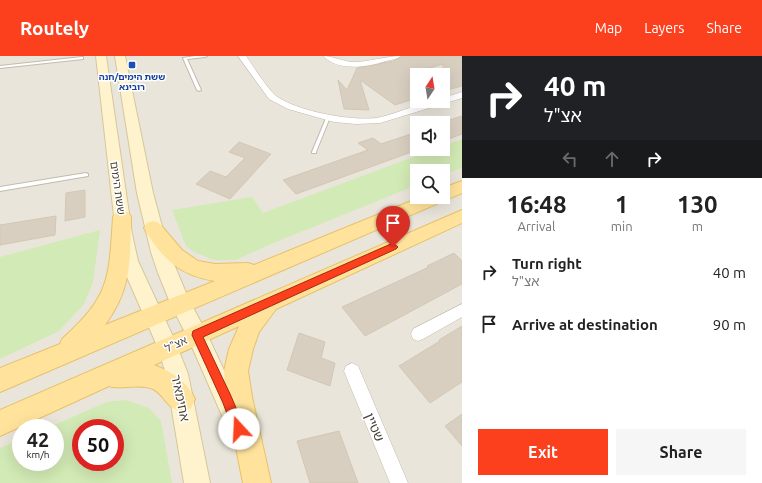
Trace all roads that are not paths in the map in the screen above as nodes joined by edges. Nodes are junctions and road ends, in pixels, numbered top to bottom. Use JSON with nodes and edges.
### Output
{"nodes":[{"id":1,"x":102,"y":56,"type":"edge"},
{"id":2,"x":120,"y":56,"type":"edge"},
{"id":3,"x":205,"y":56,"type":"edge"},
{"id":4,"x":242,"y":56,"type":"edge"},
{"id":5,"x":327,"y":56,"type":"edge"},
{"id":6,"x":397,"y":56,"type":"edge"},
{"id":7,"x":82,"y":58,"type":"dead end"},
{"id":8,"x":0,"y":67,"type":"edge"},
{"id":9,"x":199,"y":90,"type":"dead end"},
{"id":10,"x":462,"y":95,"type":"edge"},
{"id":11,"x":328,"y":117,"type":"junction"},
{"id":12,"x":314,"y":152,"type":"dead end"},
{"id":13,"x":86,"y":175,"type":"dead end"},
{"id":14,"x":462,"y":187,"type":"edge"},
{"id":15,"x":0,"y":189,"type":"edge"},
{"id":16,"x":450,"y":191,"type":"edge"},
{"id":17,"x":420,"y":204,"type":"edge"},
{"id":18,"x":462,"y":216,"type":"edge"},
{"id":19,"x":122,"y":217,"type":"junction"},
{"id":20,"x":153,"y":228,"type":"junction"},
{"id":21,"x":268,"y":268,"type":"junction"},
{"id":22,"x":270,"y":302,"type":"junction"},
{"id":23,"x":181,"y":304,"type":"junction"},
{"id":24,"x":462,"y":310,"type":"edge"},
{"id":25,"x":152,"y":317,"type":"junction"},
{"id":26,"x":418,"y":334,"type":"dead end"},
{"id":27,"x":197,"y":335,"type":"junction"},
{"id":28,"x":168,"y":348,"type":"junction"},
{"id":29,"x":61,"y":354,"type":"junction"},
{"id":30,"x":352,"y":371,"type":"dead end"},
{"id":31,"x":0,"y":380,"type":"edge"},
{"id":32,"x":89,"y":383,"type":"junction"},
{"id":33,"x":182,"y":399,"type":"junction"},
{"id":34,"x":0,"y":423,"type":"edge"},
{"id":35,"x":197,"y":483,"type":"edge"},
{"id":36,"x":256,"y":483,"type":"edge"},
{"id":37,"x":399,"y":483,"type":"edge"}],
"edges":[{"from":1,"to":19,"type":"main road","name":"ששת הימים"},
{"from":2,"to":20,"type":"main road"},
{"from":3,"to":9,"type":"lane"},
{"from":4,"to":11,"type":"street"},
{"from":5,"to":6,"type":"street"},
{"from":7,"to":8,"type":"lane"},
{"from":10,"to":11,"type":"street"},
{"from":11,"to":12,"type":"lane"},
{"from":13,"to":15,"type":"lane"},
{"from":14,"to":16,"type":"main road"},
{"from":17,"to":21,"type":"main road"},
{"from":18,"to":22,"type":"main road","name":"אצ\"ל"},
{"from":19,"to":25,"type":"main road","name":"ששת הימים"},
{"from":19,"to":29,"type":"main road"},
{"from":20,"to":21,"type":"main road"},
{"from":20,"to":23,"type":"main road"},
{"from":21,"to":23,"type":"main road"},
{"from":22,"to":27,"type":"main road","name":"אצ\"ל"},
{"from":22,"to":36,"type":"main road"},
{"from":23,"to":25,"type":"main road"},
{"from":23,"to":27,"type":"main road"},
{"from":24,"to":26,"type":"street"},
{"from":25,"to":28,"type":"main road","name":"אחימאיר"},
{"from":25,"to":29,"type":"main road"},
{"from":27,"to":28,"type":"main road","name":"אצ\"ל"},
{"from":27,"to":36,"type":"main road"},
{"from":28,"to":32,"type":"main road","name":"אצ\"ל"},
{"from":28,"to":33,"type":"main road","name":"אחימאיר"},
{"from":29,"to":31,"type":"main road"},
{"from":30,"to":37,"type":"street","name":"שטיין"},
{"from":32,"to":33,"type":"main road"},
{"from":32,"to":34,"type":"main road","name":"אצ\"ל"},
{"from":33,"to":35,"type":"main road","name":"אחימאיר"}]}
